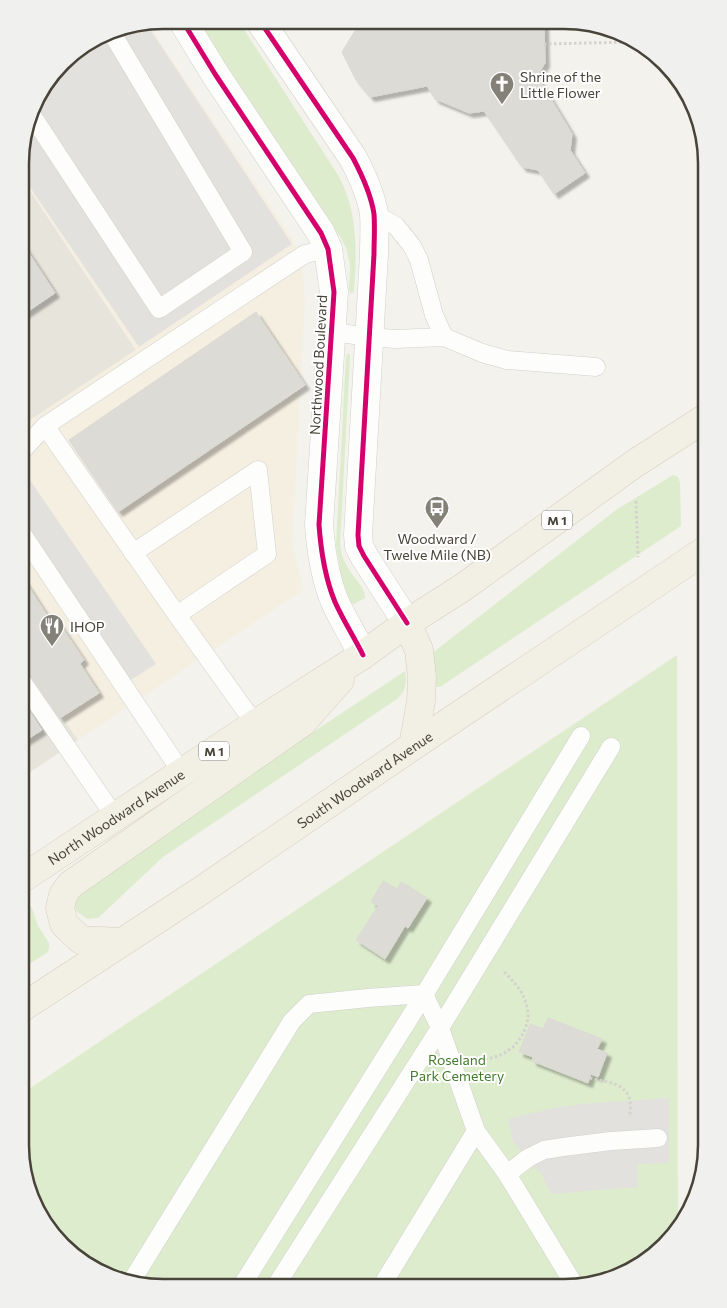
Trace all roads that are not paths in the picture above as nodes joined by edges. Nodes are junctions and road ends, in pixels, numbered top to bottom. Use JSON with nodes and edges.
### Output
{"nodes":[{"id":1,"x":188,"y":29,"type":"edge"},
{"id":2,"x":265,"y":29,"type":"edge"},
{"id":3,"x":115,"y":38,"type":"edge"},
{"id":4,"x":35,"y":122,"type":"edge"},
{"id":5,"x":374,"y":214,"type":"junction"},
{"id":6,"x":328,"y":249,"type":"junction"},
{"id":7,"x":332,"y":332,"type":"junction"},
{"id":8,"x":370,"y":337,"type":"junction"},
{"id":9,"x":444,"y":337,"type":"junction"},
{"id":10,"x":596,"y":368,"type":"dead end"},
{"id":11,"x":698,"y":423,"type":"edge"},
{"id":12,"x":45,"y":426,"type":"junction"},
{"id":13,"x":29,"y":443,"type":"edge"},
{"id":14,"x":29,"y":544,"type":"edge"},
{"id":15,"x":133,"y":553,"type":"junction"},
{"id":16,"x":698,"y":555,"type":"edge"},
{"id":17,"x":177,"y":615,"type":"junction"},
{"id":18,"x":408,"y":623,"type":"junction"},
{"id":19,"x":363,"y":654,"type":"junction"},
{"id":20,"x":29,"y":693,"type":"edge"},
{"id":21,"x":255,"y":724,"type":"junction"},
{"id":22,"x":581,"y":736,"type":"dead end"},
{"id":23,"x":413,"y":746,"type":"junction"},
{"id":24,"x":611,"y":747,"type":"dead end"},
{"id":25,"x":182,"y":772,"type":"junction"},
{"id":26,"x":115,"y":817,"type":"junction"},
{"id":27,"x":29,"y":874,"type":"edge"},
{"id":28,"x":121,"y":942,"type":"junction"},
{"id":29,"x":424,"y":994,"type":"junction"},
{"id":30,"x":29,"y":1003,"type":"edge"},
{"id":31,"x":440,"y":1028,"type":"junction"},
{"id":32,"x":476,"y":1131,"type":"junction"},
{"id":33,"x":658,"y":1138,"type":"dead end"},
{"id":34,"x":507,"y":1174,"type":"junction"},
{"id":35,"x":135,"y":1276,"type":"edge"},
{"id":36,"x":246,"y":1279,"type":"edge"},
{"id":37,"x":280,"y":1279,"type":"edge"},
{"id":38,"x":386,"y":1279,"type":"edge"},
{"id":39,"x":571,"y":1279,"type":"edge"}],
"edges":[{"from":1,"to":6,"type":"street","name":"Northwood Boulevard"},
{"from":2,"to":5,"type":"street"},
{"from":3,"to":4,"type":"lane"},
{"from":5,"to":8,"type":"street"},
{"from":5,"to":9,"type":"lane"},
{"from":6,"to":7,"type":"street","name":"Northwood Boulevard"},
{"from":6,"to":12,"type":"lane"},
{"from":7,"to":8,"type":"lane"},
{"from":7,"to":19,"type":"street","name":"Northwood Boulevard"},
{"from":8,"to":9,"type":"lane"},
{"from":8,"to":18,"type":"street"},
{"from":9,"to":10,"type":"lane"},
{"from":11,"to":18,"type":"main road","name":"North Woodward Avenue","number":"M 1"},
{"from":12,"to":13,"type":"lane"},
{"from":12,"to":15,"type":"lane"},
{"from":14,"to":25,"type":"lane"},
{"from":15,"to":17,"type":"lane"},
{"from":15,"to":17,"type":"lane"},
{"from":16,"to":23,"type":"main road","name":"South Woodward Avenue"},
{"from":17,"to":21,"type":"lane"},
{"from":18,"to":19,"type":"main road","name":"North Woodward Avenue","number":"M 1"},
{"from":18,"to":23,"type":"main road"},
{"from":19,"to":21,"type":"main road","name":"North Woodward Avenue","number":"M 1"},
{"from":19,"to":28,"type":"main road"},
{"from":20,"to":26,"type":"lane"},
{"from":21,"to":25,"type":"main road","name":"North Woodward Avenue","number":"M 1"},
{"from":22,"to":29,"type":"lane"},
{"from":23,"to":28,"type":"main road","name":"South Woodward Avenue"},
{"from":24,"to":31,"type":"lane"},
{"from":25,"to":26,"type":"main road","name":"North Woodward Avenue","number":"M 1"},
{"from":26,"to":27,"type":"main road","name":"North Woodward Avenue","number":"M 1"},
{"from":28,"to":30,"type":"main road","name":"South Woodward Avenue"},
{"from":29,"to":31,"type":"lane"},
{"from":29,"to":35,"type":"lane"},
{"from":29,"to":36,"type":"lane"},
{"from":31,"to":32,"type":"lane"},
{"from":31,"to":37,"type":"lane"},
{"from":32,"to":34,"type":"lane"},
{"from":32,"to":38,"type":"lane"},
{"from":33,"to":34,"type":"lane"},
{"from":34,"to":39,"type":"lane"}]}
